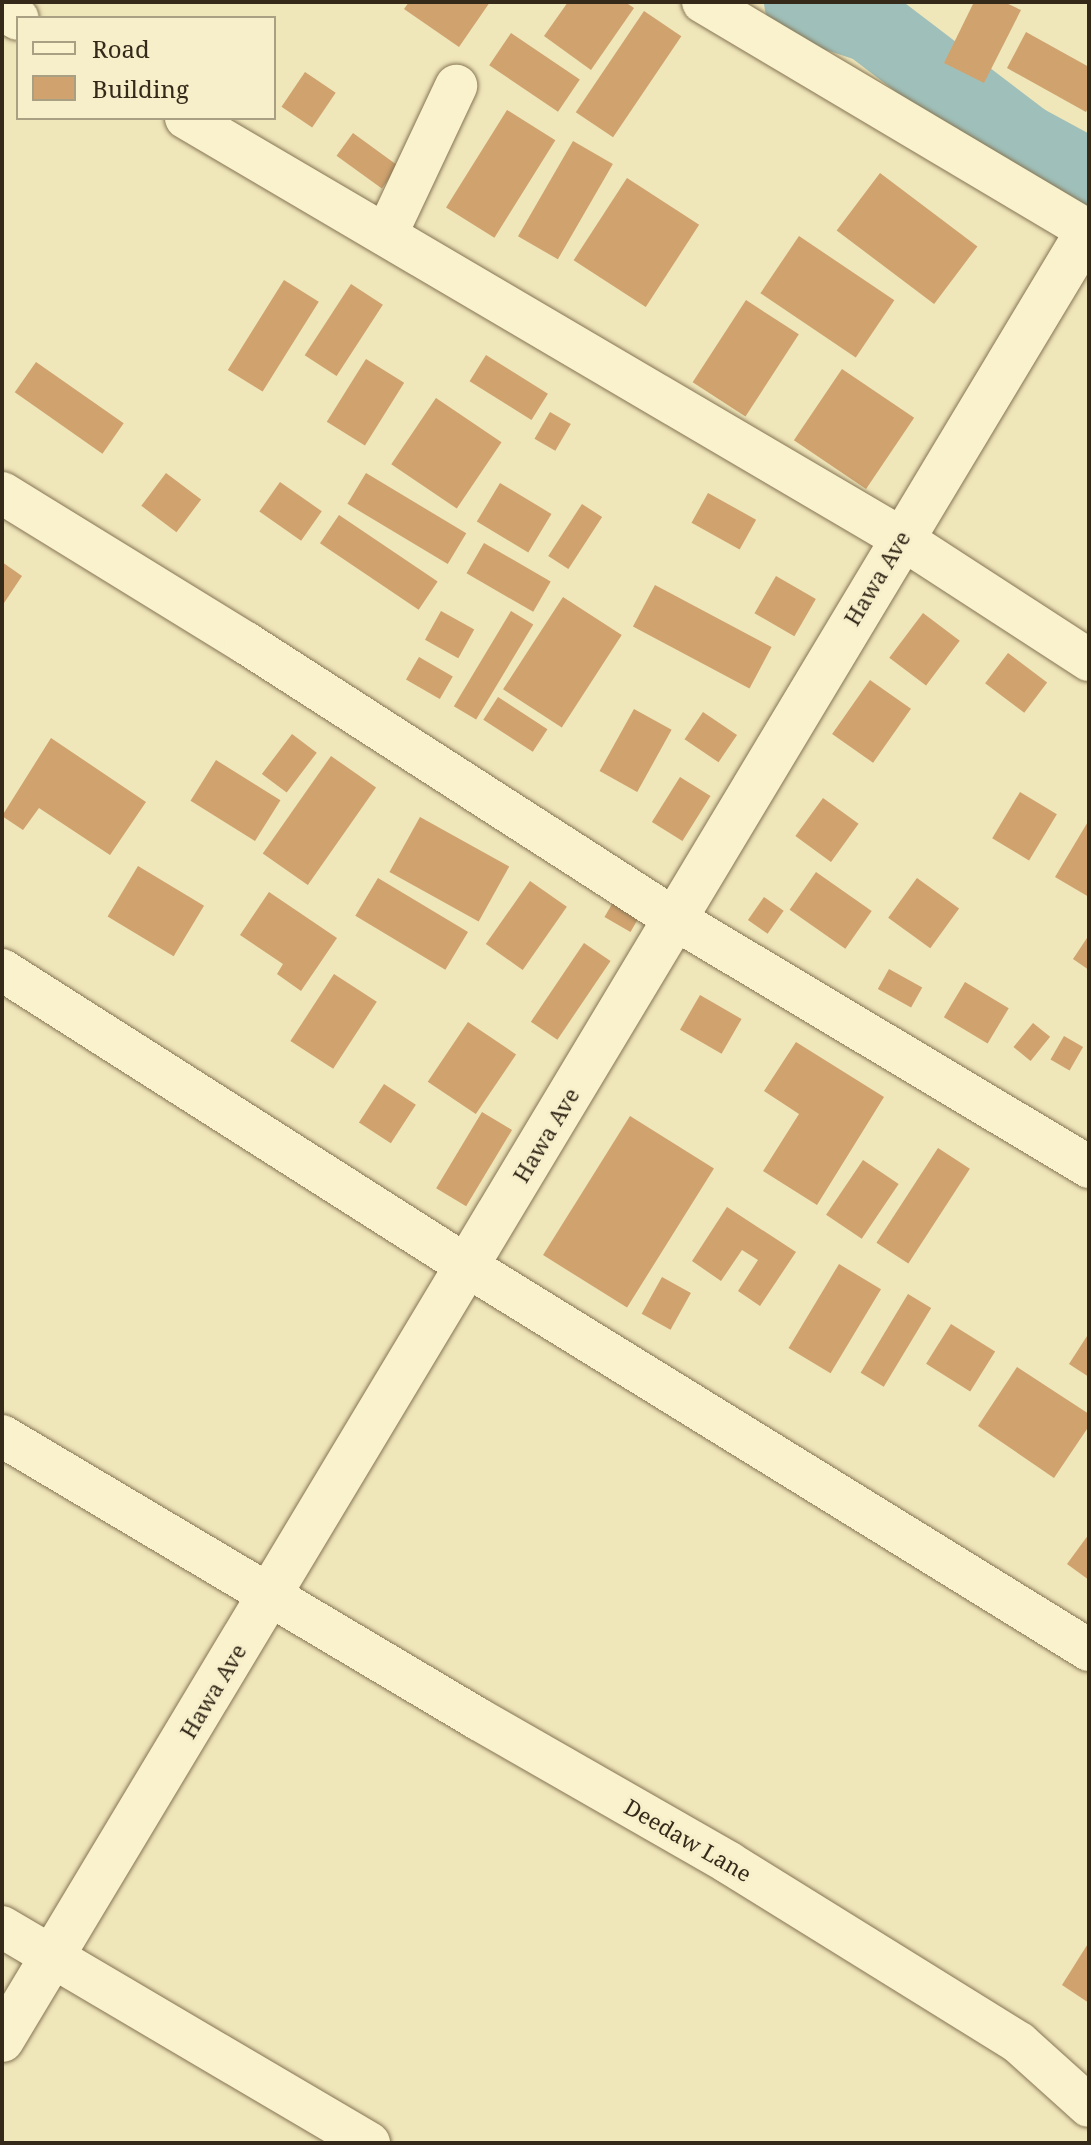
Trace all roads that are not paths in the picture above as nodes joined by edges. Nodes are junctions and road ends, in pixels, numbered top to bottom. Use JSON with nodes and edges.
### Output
{"nodes":[{"id":1,"x":703,"y":2,"type":"edge"},
{"id":2,"x":456,"y":86,"type":"dead end"},
{"id":3,"x":189,"y":120,"type":"edge"},
{"id":4,"x":1089,"y":230,"type":"edge"},
{"id":5,"x":386,"y":235,"type":"junction"},
{"id":6,"x":2,"y":493,"type":"edge"},
{"id":7,"x":901,"y":538,"type":"junction"},
{"id":8,"x":1089,"y":660,"type":"edge"},
{"id":9,"x":675,"y":919,"type":"junction"},
{"id":10,"x":2,"y":970,"type":"edge"},
{"id":11,"x":1089,"y":1167,"type":"edge"},
{"id":12,"x":467,"y":1266,"type":"junction"},
{"id":13,"x":2,"y":1436,"type":"edge"},
{"id":14,"x":271,"y":1597,"type":"junction"},
{"id":15,"x":1089,"y":1650,"type":"edge"},
{"id":16,"x":2,"y":1927,"type":"edge"},
{"id":17,"x":50,"y":1957,"type":"junction"},
{"id":18,"x":2,"y":2040,"type":"edge"},
{"id":19,"x":1089,"y":2106,"type":"edge"},
{"id":20,"x":369,"y":2143,"type":"edge"}],
"edges":[{"from":1,"to":4,"type":"street"},
{"from":2,"to":5,"type":"street"},
{"from":3,"to":5,"type":"street"},
{"from":4,"to":7,"type":"street","name":"Hawa Ave"},
{"from":5,"to":7,"type":"street"},
{"from":6,"to":9,"type":"street"},
{"from":7,"to":8,"type":"street"},
{"from":7,"to":9,"type":"street","name":"Hawa Ave"},
{"from":9,"to":11,"type":"street"},
{"from":9,"to":12,"type":"street","name":"Hawa Ave"},
{"from":10,"to":12,"type":"street"},
{"from":12,"to":14,"type":"street","name":"Hawa Ave"},
{"from":12,"to":15,"type":"street"},
{"from":13,"to":14,"type":"street","name":"Deedaw Lane"},
{"from":14,"to":17,"type":"street","name":"Hawa Ave"},
{"from":14,"to":19,"type":"street","name":"Deedaw Lane"},
{"from":16,"to":17,"type":"street"},
{"from":17,"to":18,"type":"street","name":"Hawa Ave"},
{"from":17,"to":20,"type":"street"}]}
